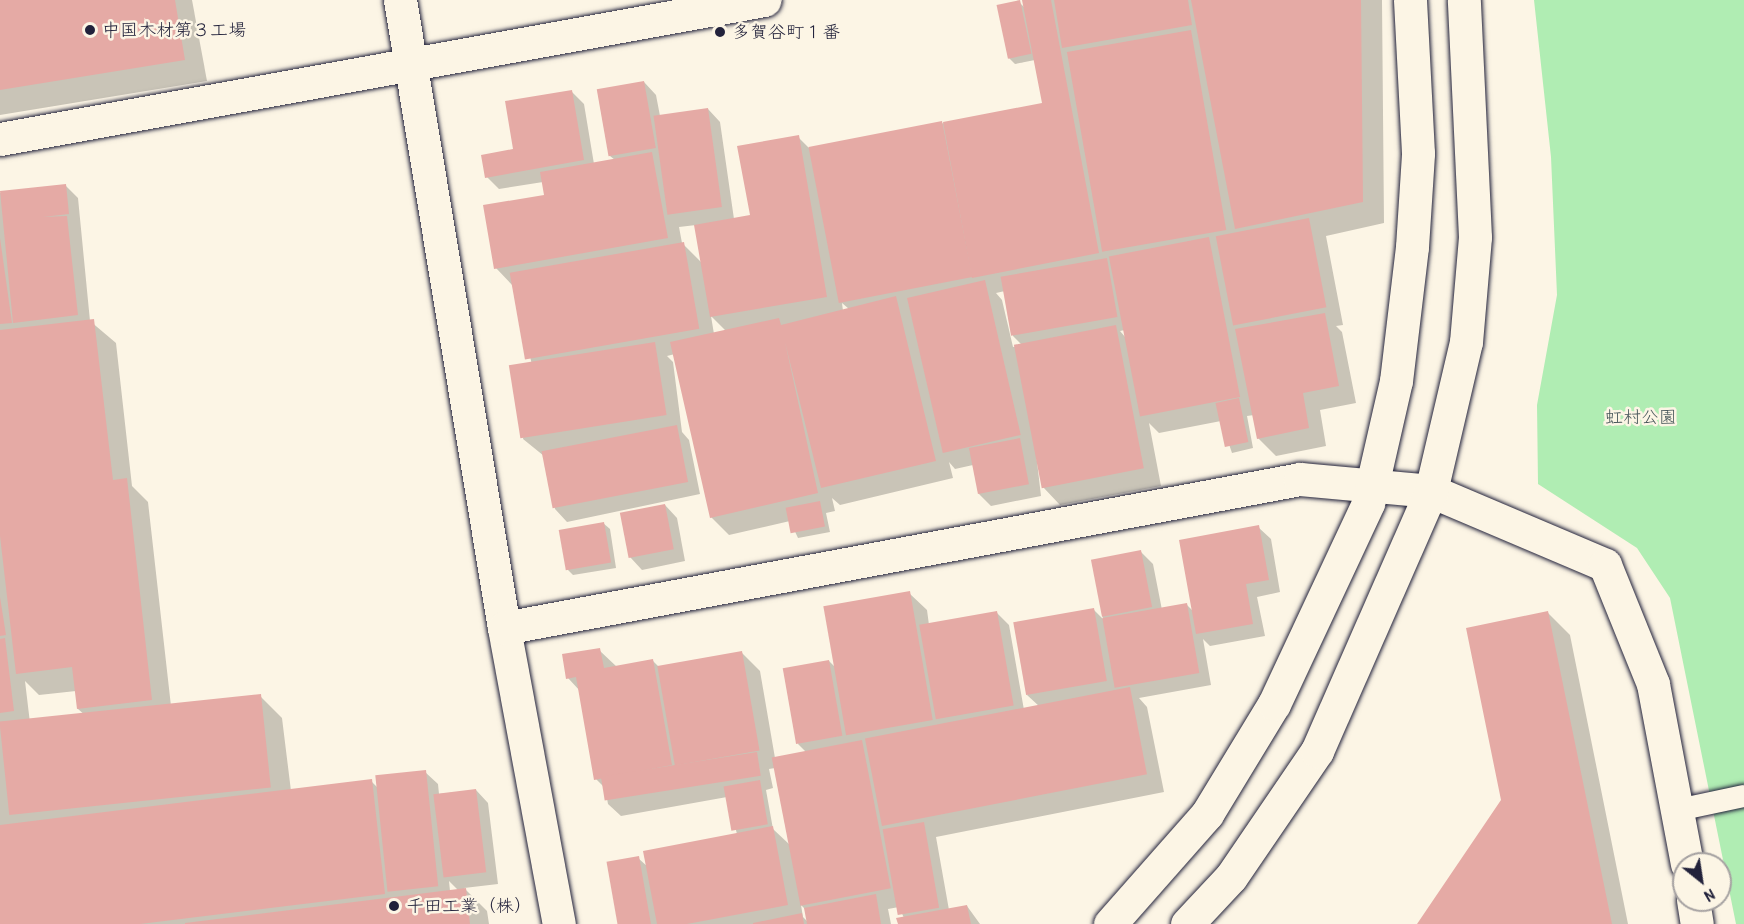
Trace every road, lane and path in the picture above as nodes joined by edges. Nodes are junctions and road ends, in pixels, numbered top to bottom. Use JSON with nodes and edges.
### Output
{"nodes":[{"id":1,"x":400,"y":0,"type":"edge"},
{"id":2,"x":764,"y":0,"type":"edge"},
{"id":3,"x":1410,"y":0,"type":"edge"},
{"id":4,"x":1464,"y":0,"type":"edge"},
{"id":5,"x":412,"y":66,"type":"junction"},
{"id":6,"x":0,"y":140,"type":"edge"},
{"id":7,"x":1372,"y":482,"type":"junction"},
{"id":8,"x":1431,"y":491,"type":"junction"},
{"id":9,"x":504,"y":628,"type":"junction"},
{"id":10,"x":1744,"y":796,"type":"edge"},
{"id":11,"x":1678,"y":810,"type":"junction"},
{"id":12,"x":1685,"y":852,"type":"edge"},
{"id":13,"x":559,"y":924,"type":"edge"},
{"id":14,"x":1110,"y":924,"type":"edge"},
{"id":15,"x":1186,"y":924,"type":"edge"}],
"edges":[{"from":1,"to":5,"type":"street"},
{"from":2,"to":5,"type":"street"},
{"from":3,"to":7,"type":"street"},
{"from":4,"to":8,"type":"street"},
{"from":5,"to":6,"type":"street"},
{"from":5,"to":9,"type":"street"},
{"from":7,"to":8,"type":"street"},
{"from":7,"to":9,"type":"street"},
{"from":7,"to":14,"type":"street"},
{"from":8,"to":11,"type":"street"},
{"from":8,"to":15,"type":"street"},
{"from":9,"to":13,"type":"street"},
{"from":10,"to":11,"type":"lane"},
{"from":11,"to":12,"type":"street"}]}
